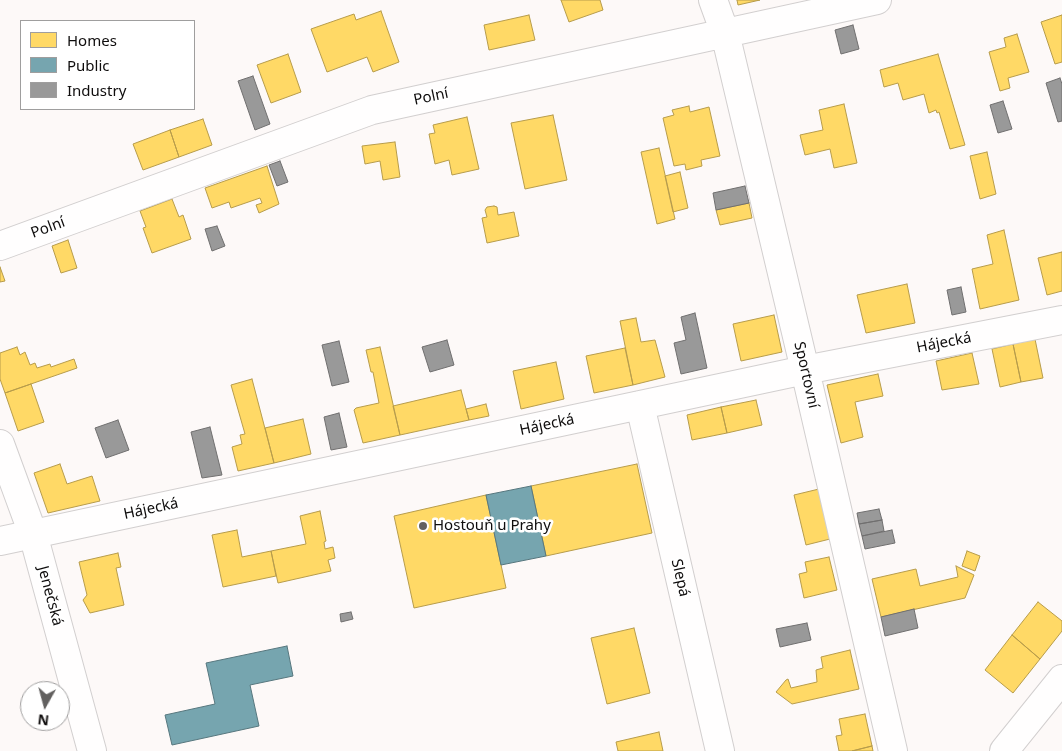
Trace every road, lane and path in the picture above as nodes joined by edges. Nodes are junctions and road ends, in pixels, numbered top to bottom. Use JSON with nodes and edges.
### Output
{"nodes":[{"id":1,"x":714,"y":0,"type":"edge"},
{"id":2,"x":877,"y":0,"type":"edge"},
{"id":3,"x":725,"y":33,"type":"junction"},
{"id":4,"x":0,"y":246,"type":"edge"},
{"id":5,"x":1062,"y":320,"type":"edge"},
{"id":6,"x":805,"y":370,"type":"junction"},
{"id":7,"x":640,"y":405,"type":"junction"},
{"id":8,"x":0,"y":444,"type":"edge"},
{"id":9,"x":33,"y":534,"type":"junction"},
{"id":10,"x":0,"y":541,"type":"edge"},
{"id":11,"x":1062,"y":680,"type":"edge"},
{"id":12,"x":92,"y":751,"type":"edge"},
{"id":13,"x":720,"y":751,"type":"edge"},
{"id":14,"x":893,"y":751,"type":"edge"},
{"id":15,"x":1004,"y":751,"type":"edge"}],
"edges":[{"from":1,"to":3,"type":"street","name":"Sportovní"},
{"from":2,"to":3,"type":"street","name":"Polní"},
{"from":3,"to":4,"type":"street","name":"Polní"},
{"from":3,"to":6,"type":"street","name":"Sportovní"},
{"from":5,"to":6,"type":"street","name":"Hájecká"},
{"from":6,"to":7,"type":"street","name":"Hájecká"},
{"from":6,"to":14,"type":"street","name":"Sportovní"},
{"from":7,"to":9,"type":"street","name":"Hájecká"},
{"from":7,"to":13,"type":"street","name":"Slepá"},
{"from":8,"to":9,"type":"street","name":"Jenečská"},
{"from":9,"to":10,"type":"street","name":"Hájecká"},
{"from":9,"to":12,"type":"street","name":"Jenečská"},
{"from":11,"to":15,"type":"street"}]}
